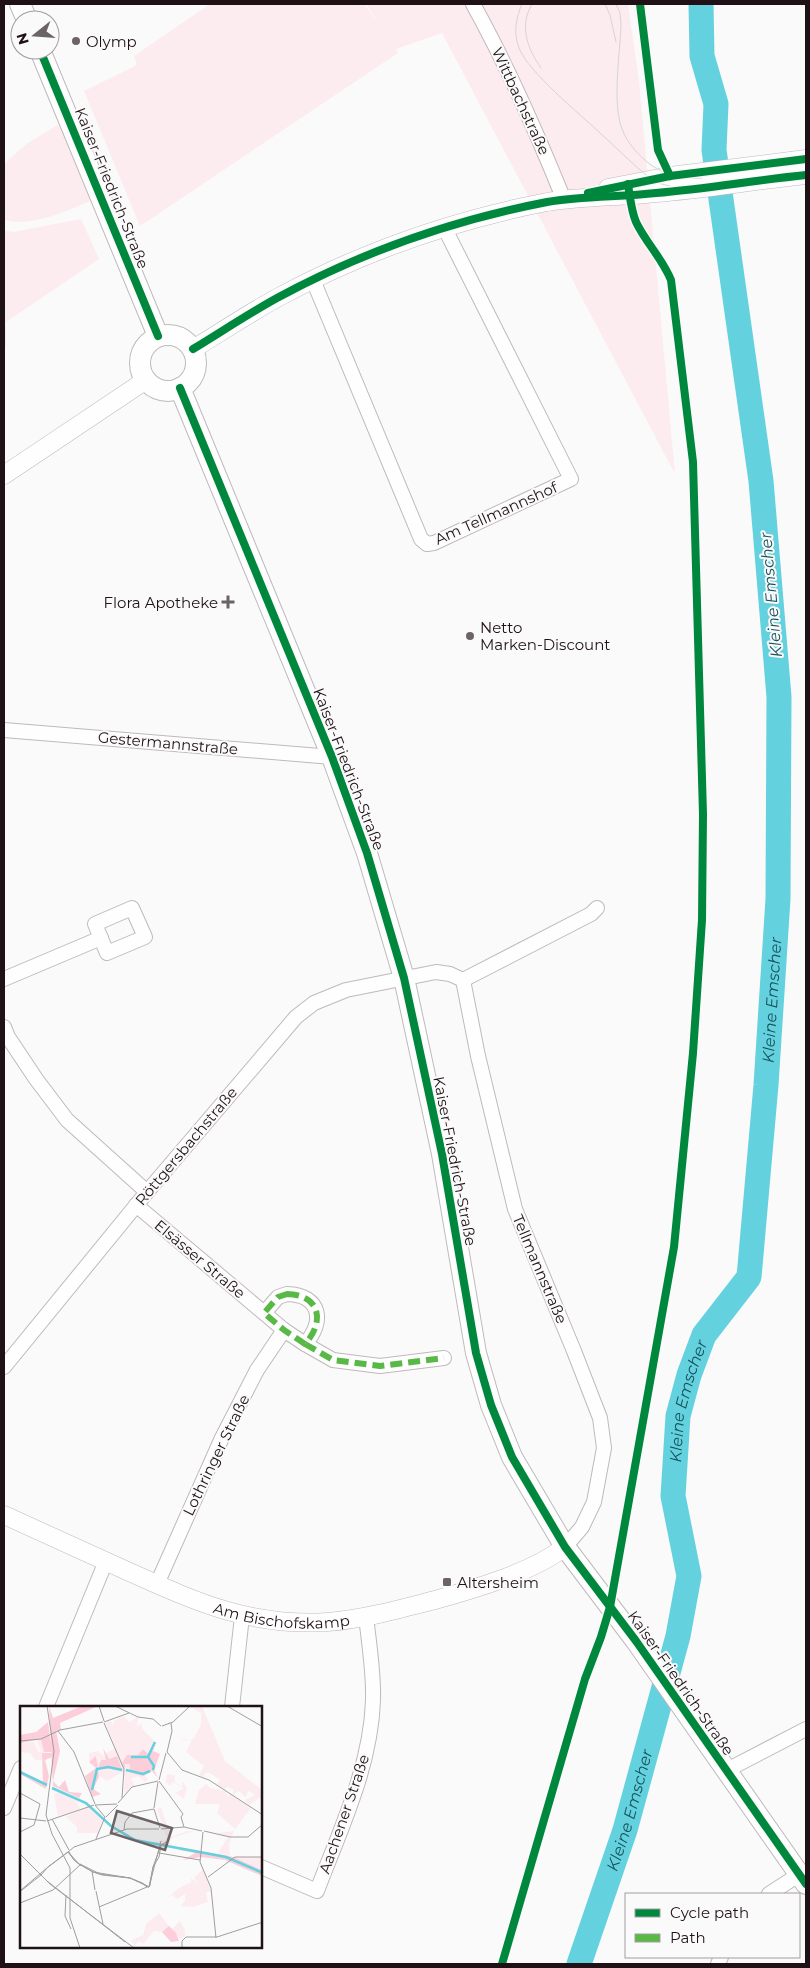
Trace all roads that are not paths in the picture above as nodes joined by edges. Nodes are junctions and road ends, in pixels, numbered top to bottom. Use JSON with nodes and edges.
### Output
{"nodes":[{"id":1,"x":473,"y":4,"type":"edge"},
{"id":2,"x":44,"y":60,"type":"edge"},
{"id":3,"x":806,"y":159,"type":"edge"},
{"id":4,"x":755,"y":173,"type":"junction"},
{"id":5,"x":806,"y":174,"type":"edge"},
{"id":6,"x":564,"y":200,"type":"junction"},
{"id":7,"x":445,"y":228,"type":"junction"},
{"id":8,"x":312,"y":280,"type":"junction"},
{"id":9,"x":158,"y":336,"type":"junction"},
{"id":10,"x":193,"y":349,"type":"junction"},
{"id":11,"x":146,"y":380,"type":"junction"},
{"id":12,"x":180,"y":388,"type":"junction"},
{"id":13,"x":4,"y":475,"type":"edge"},
{"id":14,"x":4,"y":730,"type":"edge"},
{"id":15,"x":332,"y":757,"type":"junction"},
{"id":16,"x":597,"y":908,"type":"dead end"},
{"id":17,"x":101,"y":938,"type":"dead end"},
{"id":18,"x":404,"y":978,"type":"junction"},
{"id":19,"x":4,"y":979,"type":"edge"},
{"id":20,"x":463,"y":980,"type":"junction"},
{"id":21,"x":4,"y":1027,"type":"edge"},
{"id":22,"x":147,"y":1192,"type":"junction"},
{"id":23,"x":136,"y":1205,"type":"junction"},
{"id":24,"x":264,"y":1313,"type":"junction"},
{"id":25,"x":284,"y":1330,"type":"junction"},
{"id":26,"x":305,"y":1344,"type":"junction"},
{"id":27,"x":444,"y":1358,"type":"dead end"},
{"id":28,"x":4,"y":1367,"type":"edge"},
{"id":29,"x":4,"y":1515,"type":"edge"},
{"id":30,"x":565,"y":1547,"type":"junction"},
{"id":31,"x":106,"y":1561,"type":"junction"},
{"id":32,"x":157,"y":1584,"type":"junction"},
{"id":33,"x":242,"y":1616,"type":"junction"},
{"id":34,"x":366,"y":1616,"type":"junction"},
{"id":35,"x":46,"y":1706,"type":"edge"},
{"id":36,"x":232,"y":1706,"type":"edge"},
{"id":37,"x":806,"y":1729,"type":"edge"},
{"id":38,"x":20,"y":1770,"type":"edge"},
{"id":39,"x":727,"y":1770,"type":"junction"},
{"id":40,"x":4,"y":1808,"type":"edge"},
{"id":41,"x":262,"y":1866,"type":"edge"},
{"id":42,"x":803,"y":1879,"type":"edge"},
{"id":43,"x":771,"y":1893,"type":"edge"}],
"edges":[{"from":1,"to":6,"type":"street","name":"Wittbachstraße"},
{"from":2,"to":9,"type":"main road","name":"Kaiser-Friedrich-Straße"},
{"from":3,"to":4,"type":"street"},
{"from":4,"to":5,"type":"street"},
{"from":4,"to":6,"type":"street"},
{"from":6,"to":7,"type":"street"},
{"from":7,"to":8,"type":"street"},
{"from":7,"to":8,"type":"street","name":"Am Tellmannshof"},
{"from":8,"to":10,"type":"street"},
{"from":9,"to":10,"type":"main road"},
{"from":9,"to":11,"type":"main road"},
{"from":10,"to":12,"type":"main road"},
{"from":11,"to":12,"type":"main road"},
{"from":11,"to":13,"type":"street"},
{"from":12,"to":15,"type":"main road","name":"Kaiser-Friedrich-Straße"},
{"from":14,"to":15,"type":"street","name":"Gestermannstraße"},
{"from":15,"to":18,"type":"main road","name":"Kaiser-Friedrich-Straße"},
{"from":16,"to":20,"type":"street"},
{"from":17,"to":19,"type":"street"},
{"from":18,"to":20,"type":"street"},
{"from":18,"to":22,"type":"street","name":"Röttgersbachstraße"},
{"from":18,"to":30,"type":"main road","name":"Kaiser-Friedrich-Straße"},
{"from":20,"to":30,"type":"street","name":"Tellmannstraße"},
{"from":21,"to":22,"type":"street"},
{"from":22,"to":23,"type":"street","name":"Röttgersbachstraße"},
{"from":23,"to":24,"type":"street","name":"Elsässer Straße"},
{"from":23,"to":28,"type":"street","name":"Röttgersbachstraße"},
{"from":24,"to":25,"type":"street","name":"Elsässer Straße"},
{"from":24,"to":26,"type":"street"},
{"from":25,"to":26,"type":"street","name":"Elsässer Straße"},
{"from":25,"to":32,"type":"street","name":"Lothringer Straße"},
{"from":26,"to":27,"type":"street","name":"Elsässer Straße"},
{"from":29,"to":31,"type":"street","name":"Am Bischofskamp"},
{"from":30,"to":34,"type":"street","name":"Am Bischofskamp"},
{"from":30,"to":39,"type":"main road","name":"Kaiser-Friedrich-Straße"},
{"from":31,"to":32,"type":"street","name":"Am Bischofskamp"},
{"from":31,"to":35,"type":"street"},
{"from":32,"to":33,"type":"street","name":"Am Bischofskamp"},
{"from":33,"to":34,"type":"street","name":"Am Bischofskamp"},
{"from":33,"to":36,"type":"street"},
{"from":34,"to":41,"type":"street","name":"Aachener Straße"},
{"from":37,"to":39,"type":"street"},
{"from":38,"to":40,"type":"street"},
{"from":39,"to":42,"type":"main road","name":"Kaiser-Friedrich-Straße"},
{"from":42,"to":43,"type":"street"}]}
